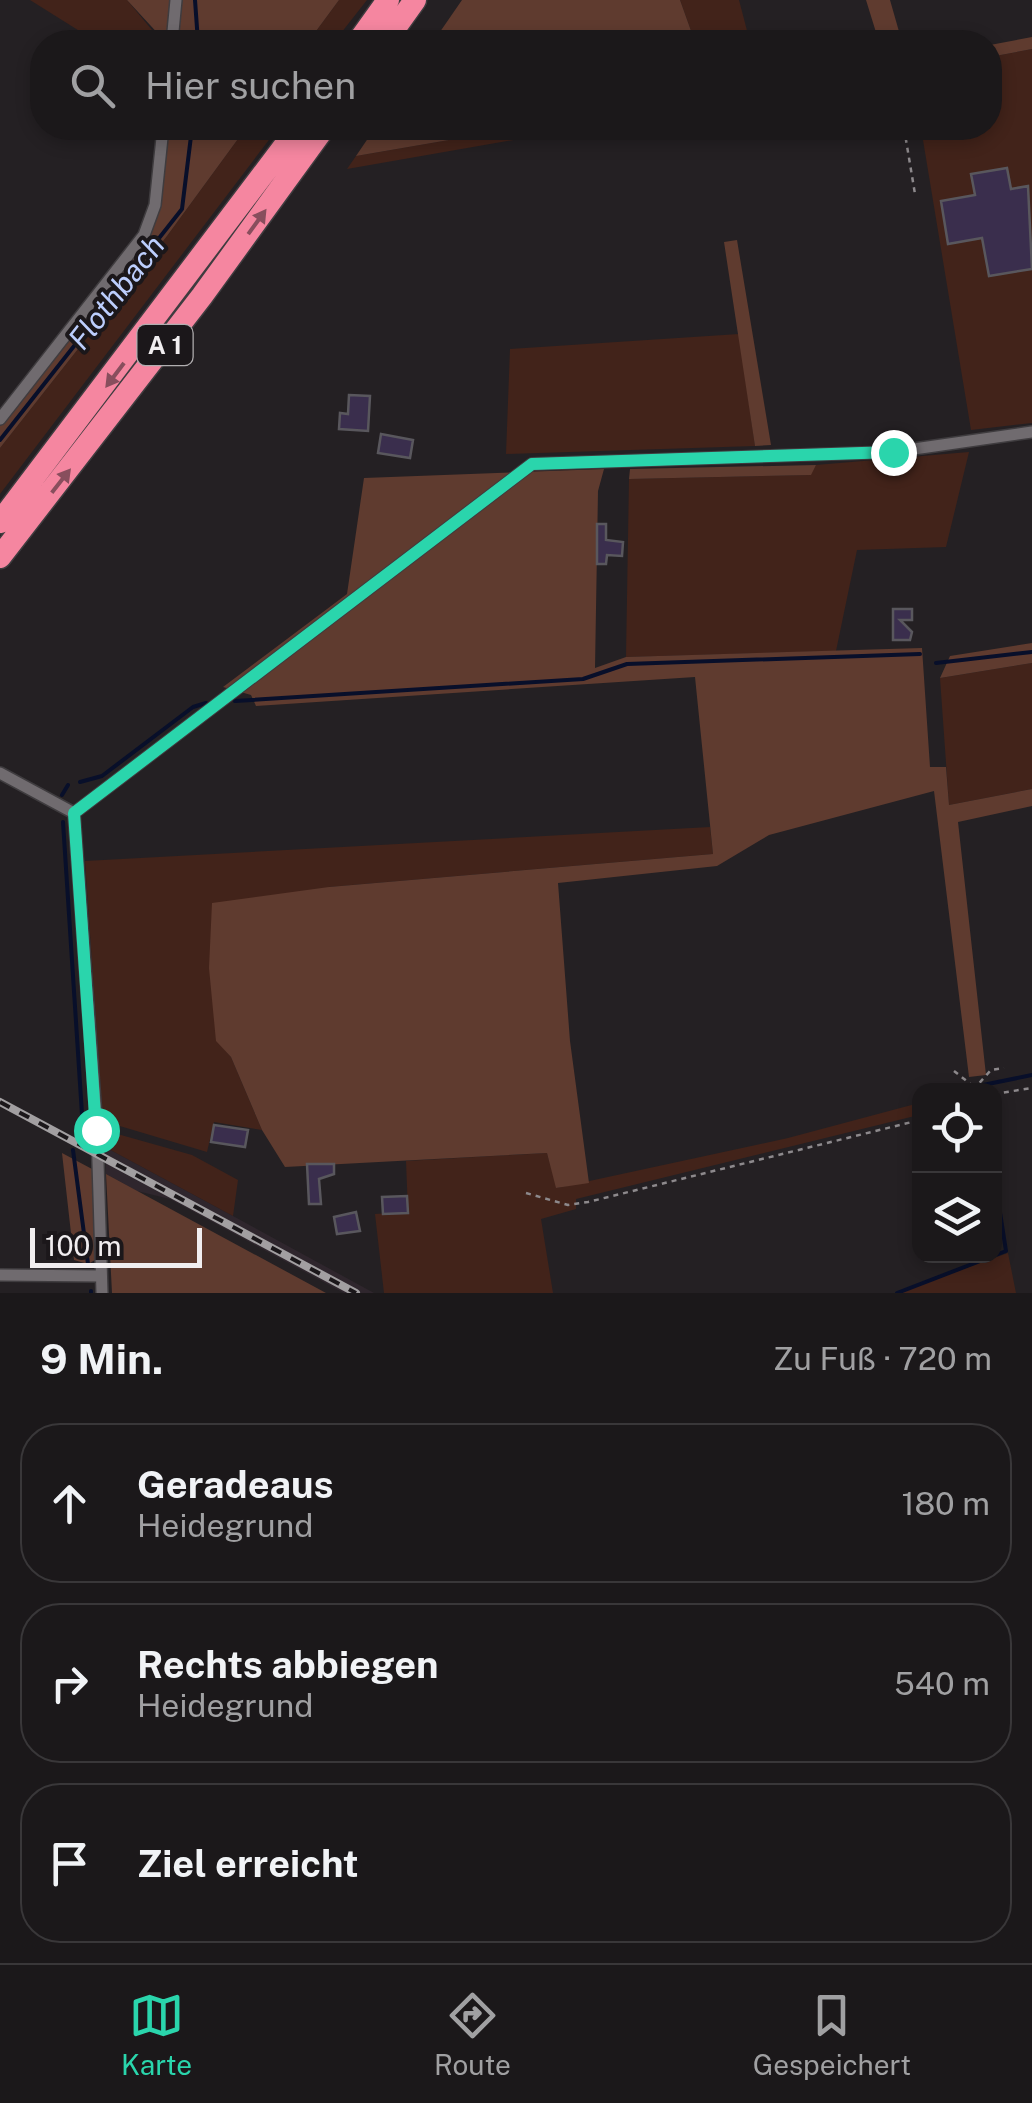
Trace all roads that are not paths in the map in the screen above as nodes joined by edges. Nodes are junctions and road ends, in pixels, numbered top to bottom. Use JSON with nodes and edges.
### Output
{"nodes":[{"id":1,"x":176,"y":0,"type":"edge"},
{"id":2,"x":388,"y":0,"type":"edge"},
{"id":3,"x":415,"y":0,"type":"edge"},
{"id":4,"x":173,"y":30,"type":"edge"},
{"id":5,"x":367,"y":30,"type":"edge"},
{"id":6,"x":394,"y":30,"type":"edge"},
{"id":7,"x":162,"y":140,"type":"edge"},
{"id":8,"x":289,"y":140,"type":"edge"},
{"id":9,"x":315,"y":140,"type":"edge"},
{"id":10,"x":0,"y":419,"type":"edge"},
{"id":11,"x":1032,"y":432,"type":"edge"},
{"id":12,"x":0,"y":522,"type":"edge"},
{"id":13,"x":0,"y":557,"type":"edge"},
{"id":14,"x":0,"y":773,"type":"edge"},
{"id":15,"x":74,"y":813,"type":"junction"},
{"id":16,"x":0,"y":1275,"type":"edge"},
{"id":17,"x":101,"y":1276,"type":"junction"},
{"id":18,"x":102,"y":1293,"type":"edge"}],
"edges":[{"from":1,"to":4,"type":"street"},
{"from":2,"to":5,"type":"highway"},
{"from":3,"to":6,"type":"highway"},
{"from":7,"to":10,"type":"street"},
{"from":8,"to":12,"type":"highway","number":"A 1","one_way":true},
{"from":13,"to":9,"type":"highway","number":"A 1","one_way":true},
{"from":11,"to":15,"type":"street"},
{"from":14,"to":15,"type":"street"},
{"from":15,"to":17,"type":"street"},
{"from":16,"to":17,"type":"street"},
{"from":17,"to":18,"type":"street"}]}
